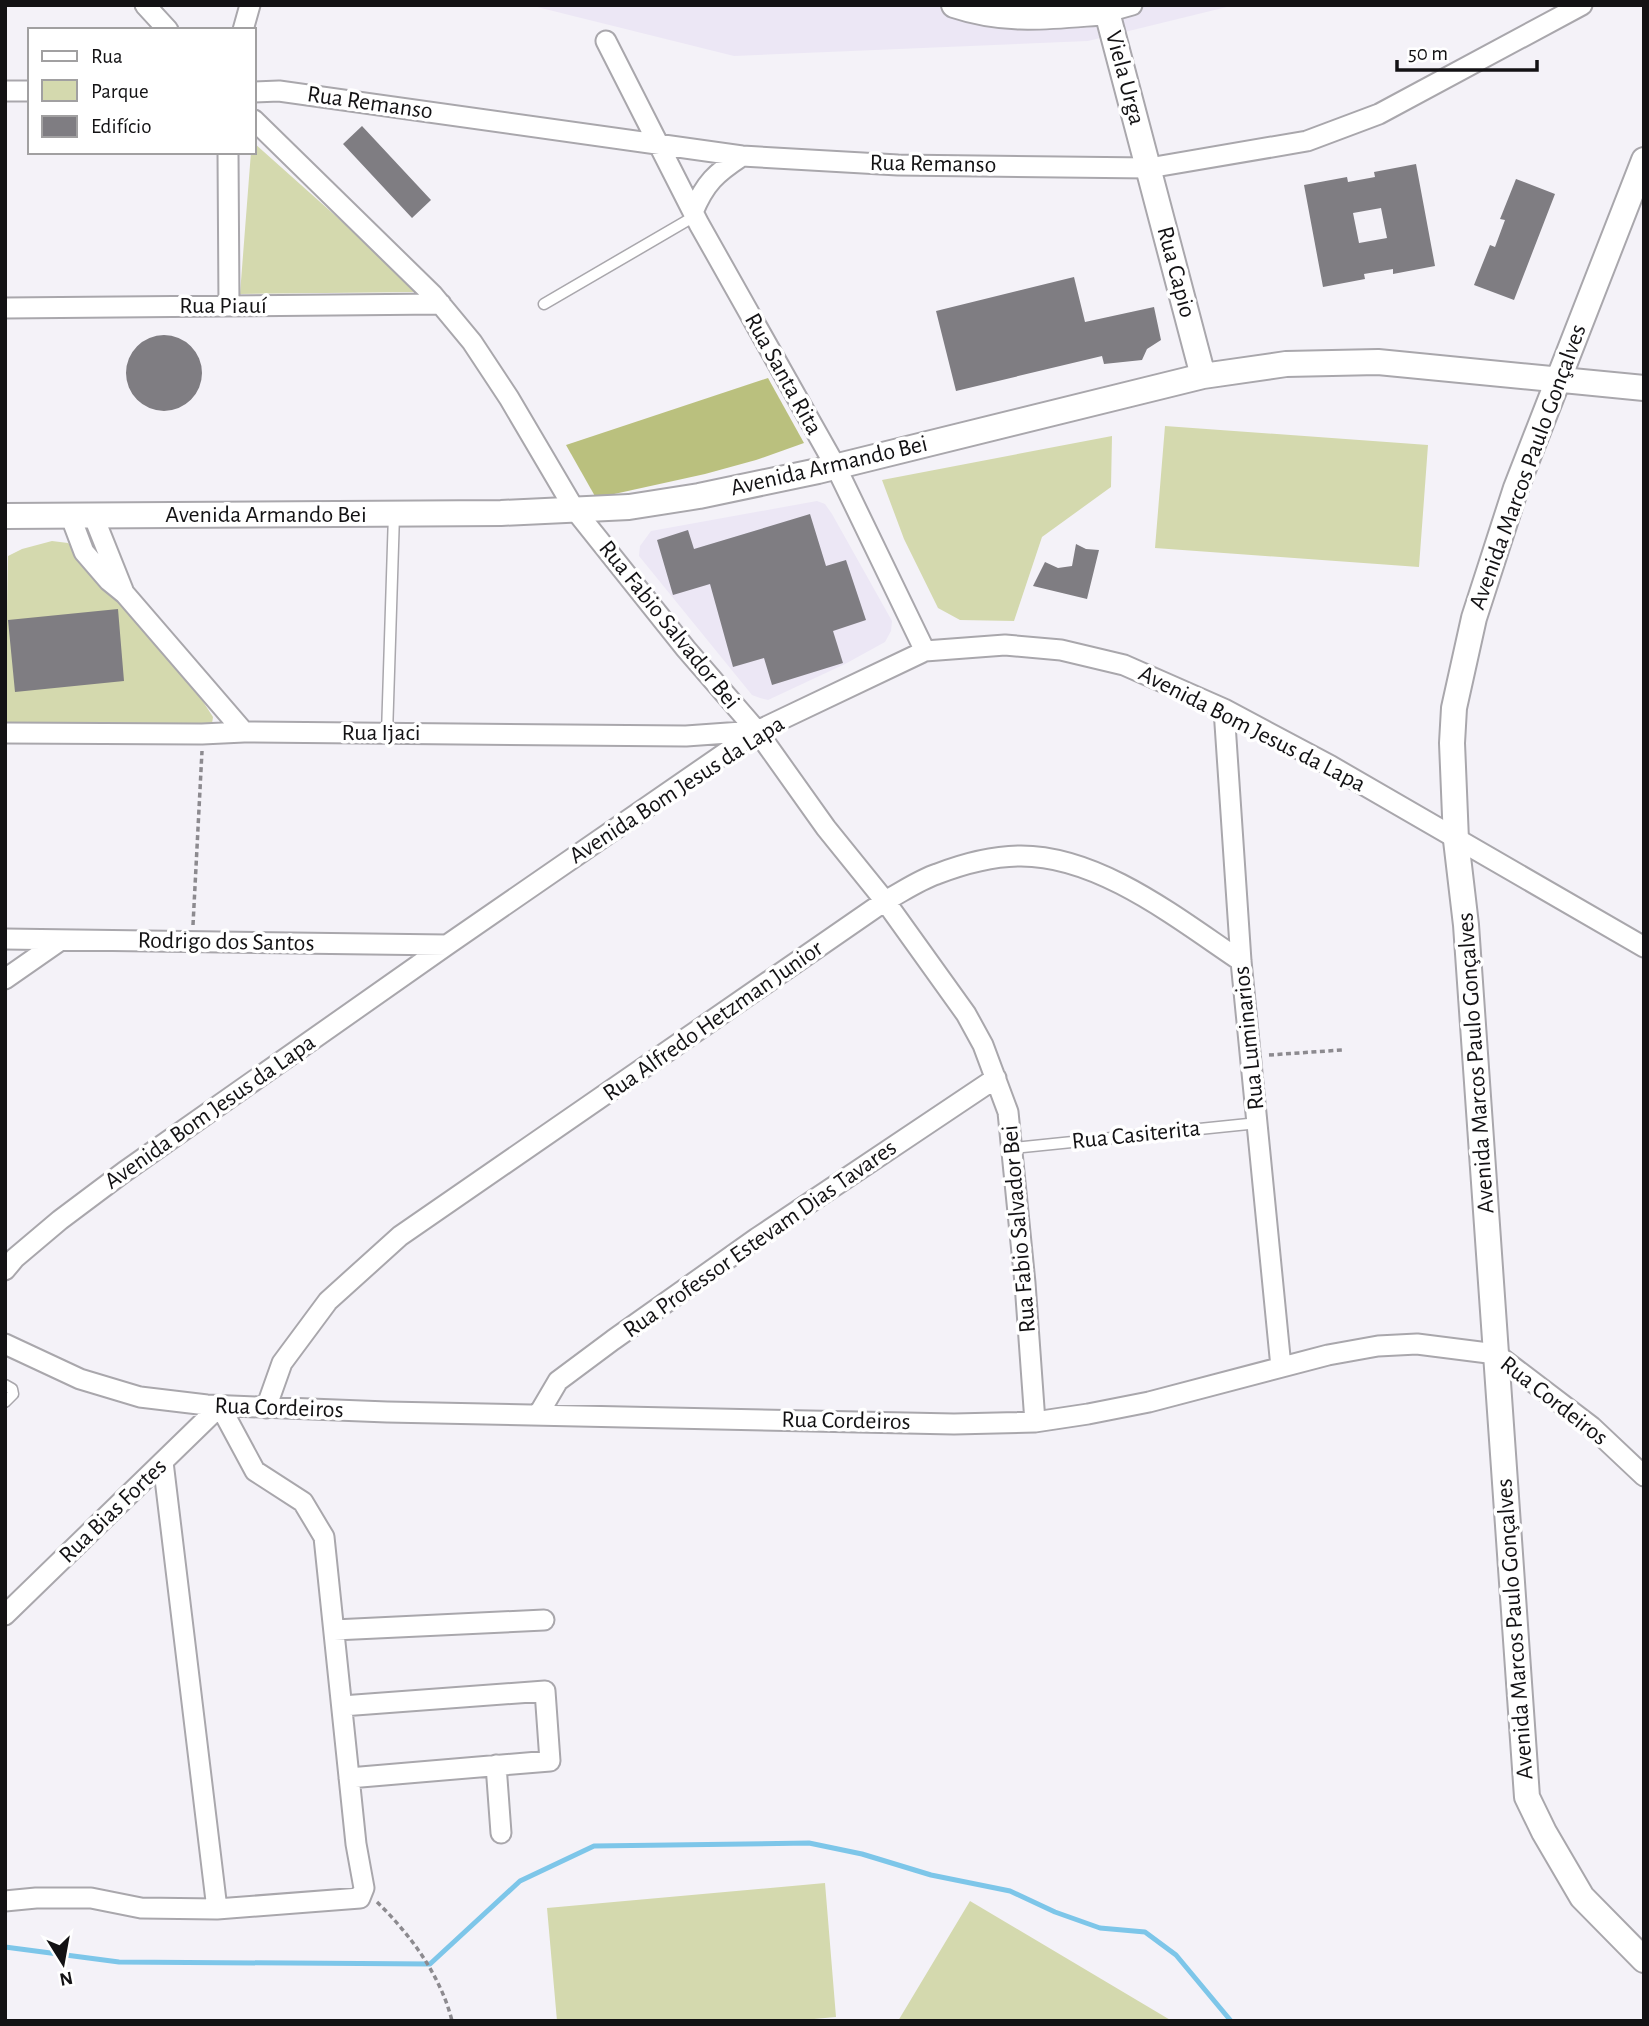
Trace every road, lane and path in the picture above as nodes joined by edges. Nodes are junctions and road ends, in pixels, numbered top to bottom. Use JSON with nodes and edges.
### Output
{"nodes":[{"id":1,"x":145,"y":5,"type":"edge"},
{"id":2,"x":250,"y":5,"type":"edge"},
{"id":3,"x":954,"y":5,"type":"edge"},
{"id":4,"x":1132,"y":5,"type":"edge"},
{"id":5,"x":1582,"y":5,"type":"edge"},
{"id":6,"x":1107,"y":12,"type":"junction"},
{"id":7,"x":166,"y":28,"type":"edge"},
{"id":8,"x":244,"y":28,"type":"edge"},
{"id":9,"x":606,"y":41,"type":"dead end"},
{"id":10,"x":5,"y":91,"type":"edge"},
{"id":11,"x":28,"y":91,"type":"edge"},
{"id":12,"x":256,"y":92,"type":"edge"},
{"id":13,"x":256,"y":122,"type":"edge"},
{"id":14,"x":658,"y":143,"type":"junction"},
{"id":15,"x":228,"y":154,"type":"edge"},
{"id":16,"x":742,"y":156,"type":"junction"},
{"id":17,"x":1644,"y":159,"type":"edge"},
{"id":18,"x":1149,"y":168,"type":"junction"},
{"id":19,"x":694,"y":214,"type":"junction"},
{"id":20,"x":441,"y":304,"type":"junction"},
{"id":21,"x":544,"y":304,"type":"dead end"},
{"id":22,"x":229,"y":306,"type":"junction"},
{"id":23,"x":5,"y":308,"type":"edge"},
{"id":24,"x":1203,"y":376,"type":"junction"},
{"id":25,"x":1559,"y":380,"type":"junction"},
{"id":26,"x":1644,"y":387,"type":"edge"},
{"id":27,"x":836,"y":467,"type":"junction"},
{"id":28,"x":575,"y":510,"type":"junction"},
{"id":29,"x":394,"y":514,"type":"junction"},
{"id":30,"x":81,"y":515,"type":"junction"},
{"id":31,"x":5,"y":516,"type":"edge"},
{"id":32,"x":925,"y":651,"type":"junction"},
{"id":33,"x":1224,"y":709,"type":"junction"},
{"id":34,"x":757,"y":731,"type":"junction"},
{"id":35,"x":244,"y":732,"type":"junction"},
{"id":36,"x":5,"y":733,"type":"edge"},
{"id":37,"x":387,"y":733,"type":"junction"},
{"id":38,"x":202,"y":734,"type":"junction"},
{"id":39,"x":1456,"y":840,"type":"junction"},
{"id":40,"x":885,"y":901,"type":"junction"},
{"id":41,"x":5,"y":939,"type":"edge"},
{"id":42,"x":61,"y":940,"type":"junction"},
{"id":43,"x":192,"y":941,"type":"junction"},
{"id":44,"x":447,"y":945,"type":"junction"},
{"id":45,"x":1644,"y":947,"type":"edge"},
{"id":46,"x":1241,"y":961,"type":"junction"},
{"id":47,"x":5,"y":979,"type":"edge"},
{"id":48,"x":1342,"y":1050,"type":"dead end"},
{"id":49,"x":1250,"y":1056,"type":"junction"},
{"id":50,"x":996,"y":1078,"type":"junction"},
{"id":51,"x":1258,"y":1123,"type":"junction"},
{"id":52,"x":1013,"y":1148,"type":"junction"},
{"id":53,"x":5,"y":1270,"type":"edge"},
{"id":54,"x":5,"y":1344,"type":"edge"},
{"id":55,"x":1496,"y":1354,"type":"junction"},
{"id":56,"x":1281,"y":1367,"type":"junction"},
{"id":57,"x":5,"y":1385,"type":"edge"},
{"id":58,"x":5,"y":1402,"type":"edge"},
{"id":59,"x":220,"y":1406,"type":"junction"},
{"id":60,"x":266,"y":1408,"type":"junction"},
{"id":61,"x":538,"y":1415,"type":"junction"},
{"id":62,"x":1035,"y":1422,"type":"junction"},
{"id":63,"x":163,"y":1462,"type":"junction"},
{"id":64,"x":1644,"y":1476,"type":"edge"},
{"id":65,"x":5,"y":1615,"type":"edge"},
{"id":66,"x":544,"y":1620,"type":"dead end"},
{"id":67,"x":334,"y":1630,"type":"junction"},
{"id":68,"x":342,"y":1706,"type":"junction"},
{"id":69,"x":496,"y":1765,"type":"junction"},
{"id":70,"x":349,"y":1778,"type":"junction"},
{"id":71,"x":501,"y":1833,"type":"dead end"},
{"id":72,"x":364,"y":1888,"type":"junction"},
{"id":73,"x":5,"y":1901,"type":"edge"},
{"id":74,"x":218,"y":1909,"type":"junction"},
{"id":75,"x":1644,"y":1960,"type":"edge"},
{"id":76,"x":452,"y":2021,"type":"edge"}],
"edges":[{"from":1,"to":7,"type":"street"},
{"from":2,"to":8,"type":"street"},
{"from":3,"to":6,"type":"street"},
{"from":4,"to":6,"type":"street","name":"Viela Urga"},
{"from":5,"to":18,"type":"street","name":"Rua Remanso"},
{"from":6,"to":18,"type":"street","name":"Viela Urga"},
{"from":9,"to":14,"type":"street","name":"Rua Santa Rita"},
{"from":10,"to":11,"type":"street"},
{"from":12,"to":14,"type":"street","name":"Rua Remanso"},
{"from":13,"to":20,"type":"street","name":"Rua Fabio Salvador Bei"},
{"from":14,"to":16,"type":"street","name":"Rua Remanso"},
{"from":14,"to":19,"type":"street","name":"Rua Santa Rita"},
{"from":15,"to":22,"type":"street"},
{"from":16,"to":18,"type":"street","name":"Rua Remanso"},
{"from":16,"to":19,"type":"street"},
{"from":17,"to":25,"type":"street","name":"Avenida Marcos Paulo Gonçalves"},
{"from":18,"to":24,"type":"street","name":"Rua Capio"},
{"from":19,"to":21,"type":"lane"},
{"from":19,"to":27,"type":"street","name":"Rua Santa Rita"},
{"from":20,"to":22,"type":"street","name":"Rua Piauí"},
{"from":20,"to":28,"type":"street","name":"Rua Fabio Salvador Bei"},
{"from":22,"to":23,"type":"street","name":"Rua Piauí"},
{"from":24,"to":25,"type":"street","name":"Avenida Armando Bei"},
{"from":24,"to":27,"type":"street","name":"Avenida Armando Bei"},
{"from":25,"to":26,"type":"street","name":"Avenida Armando Bei"},
{"from":25,"to":39,"type":"street","name":"Avenida Marcos Paulo Gonçalves"},
{"from":27,"to":28,"type":"street","name":"Avenida Armando Bei"},
{"from":27,"to":32,"type":"street","name":"Rua Santa Rita"},
{"from":28,"to":29,"type":"street","name":"Avenida Armando Bei"},
{"from":28,"to":34,"type":"street","name":"Rua Fabio Salvador Bei"},
{"from":29,"to":30,"type":"street","name":"Avenida Armando Bei"},
{"from":29,"to":37,"type":"lane"},
{"from":30,"to":31,"type":"street","name":"Avenida Armando Bei"},
{"from":30,"to":35,"type":"street"},
{"from":32,"to":33,"type":"street","name":"Avenida Bom Jesus da Lapa"},
{"from":32,"to":34,"type":"street","name":"Avenida Bom Jesus da Lapa"},
{"from":33,"to":39,"type":"street","name":"Avenida Bom Jesus da Lapa"},
{"from":33,"to":46,"type":"street","name":"Rua Luminarios"},
{"from":34,"to":37,"type":"street","name":"Rua Ijaci"},
{"from":34,"to":40,"type":"street","name":"Rua Fabio Salvador Bei"},
{"from":34,"to":44,"type":"street","name":"Avenida Bom Jesus da Lapa"},
{"from":35,"to":37,"type":"street","name":"Rua Ijaci"},
{"from":35,"to":38,"type":"street","name":"Rua Ijaci"},
{"from":36,"to":38,"type":"street","name":"Rua Ijaci"},
{"from":38,"to":43,"type":"path"},
{"from":39,"to":45,"type":"street","name":"Avenida Bom Jesus da Lapa"},
{"from":39,"to":55,"type":"street","name":"Avenida Marcos Paulo Gonçalves"},
{"from":40,"to":46,"type":"street","name":"Rua Alfredo Hetzman Junior"},
{"from":40,"to":50,"type":"street","name":"Rua Fabio Salvador Bei"},
{"from":40,"to":60,"type":"street","name":"Rua Alfredo Hetzman Junior"},
{"from":41,"to":42,"type":"street","name":"Rodrigo dos Santos"},
{"from":42,"to":43,"type":"street","name":"Rodrigo dos Santos"},
{"from":42,"to":47,"type":"street"},
{"from":43,"to":44,"type":"street","name":"Rodrigo dos Santos"},
{"from":44,"to":53,"type":"street","name":"Avenida Bom Jesus da Lapa"},
{"from":46,"to":49,"type":"street","name":"Rua Luminarios"},
{"from":48,"to":49,"type":"path"},
{"from":49,"to":51,"type":"street","name":"Rua Luminarios"},
{"from":50,"to":52,"type":"street","name":"Rua Fabio Salvador Bei"},
{"from":50,"to":61,"type":"street","name":"Rua Professor Estevam Dias Tavares"},
{"from":51,"to":52,"type":"lane","name":"Rua Casiterita"},
{"from":51,"to":56,"type":"street","name":"Rua Luminarios"},
{"from":52,"to":62,"type":"street","name":"Rua Fabio Salvador Bei"},
{"from":54,"to":59,"type":"street","name":"Rua Cordeiros"},
{"from":55,"to":56,"type":"street","name":"Rua Cordeiros"},
{"from":55,"to":64,"type":"street","name":"Rua Cordeiros"},
{"from":55,"to":75,"type":"street","name":"Avenida Marcos Paulo Gonçalves"},
{"from":56,"to":62,"type":"street","name":"Rua Cordeiros"},
{"from":57,"to":58,"type":"lane"},
{"from":59,"to":60,"type":"street","name":"Rua Cordeiros"},
{"from":59,"to":63,"type":"street","name":"Rua Bias Fortes"},
{"from":59,"to":67,"type":"street"},
{"from":60,"to":61,"type":"street","name":"Rua Cordeiros"},
{"from":61,"to":62,"type":"street","name":"Rua Cordeiros"},
{"from":63,"to":65,"type":"street","name":"Rua Bias Fortes"},
{"from":63,"to":74,"type":"street"},
{"from":66,"to":67,"type":"street"},
{"from":67,"to":68,"type":"street"},
{"from":68,"to":69,"type":"street"},
{"from":68,"to":70,"type":"street"},
{"from":69,"to":70,"type":"street"},
{"from":69,"to":71,"type":"street"},
{"from":70,"to":72,"type":"street"},
{"from":72,"to":74,"type":"street"},
{"from":72,"to":76,"type":"path"},
{"from":73,"to":74,"type":"street"}]}
